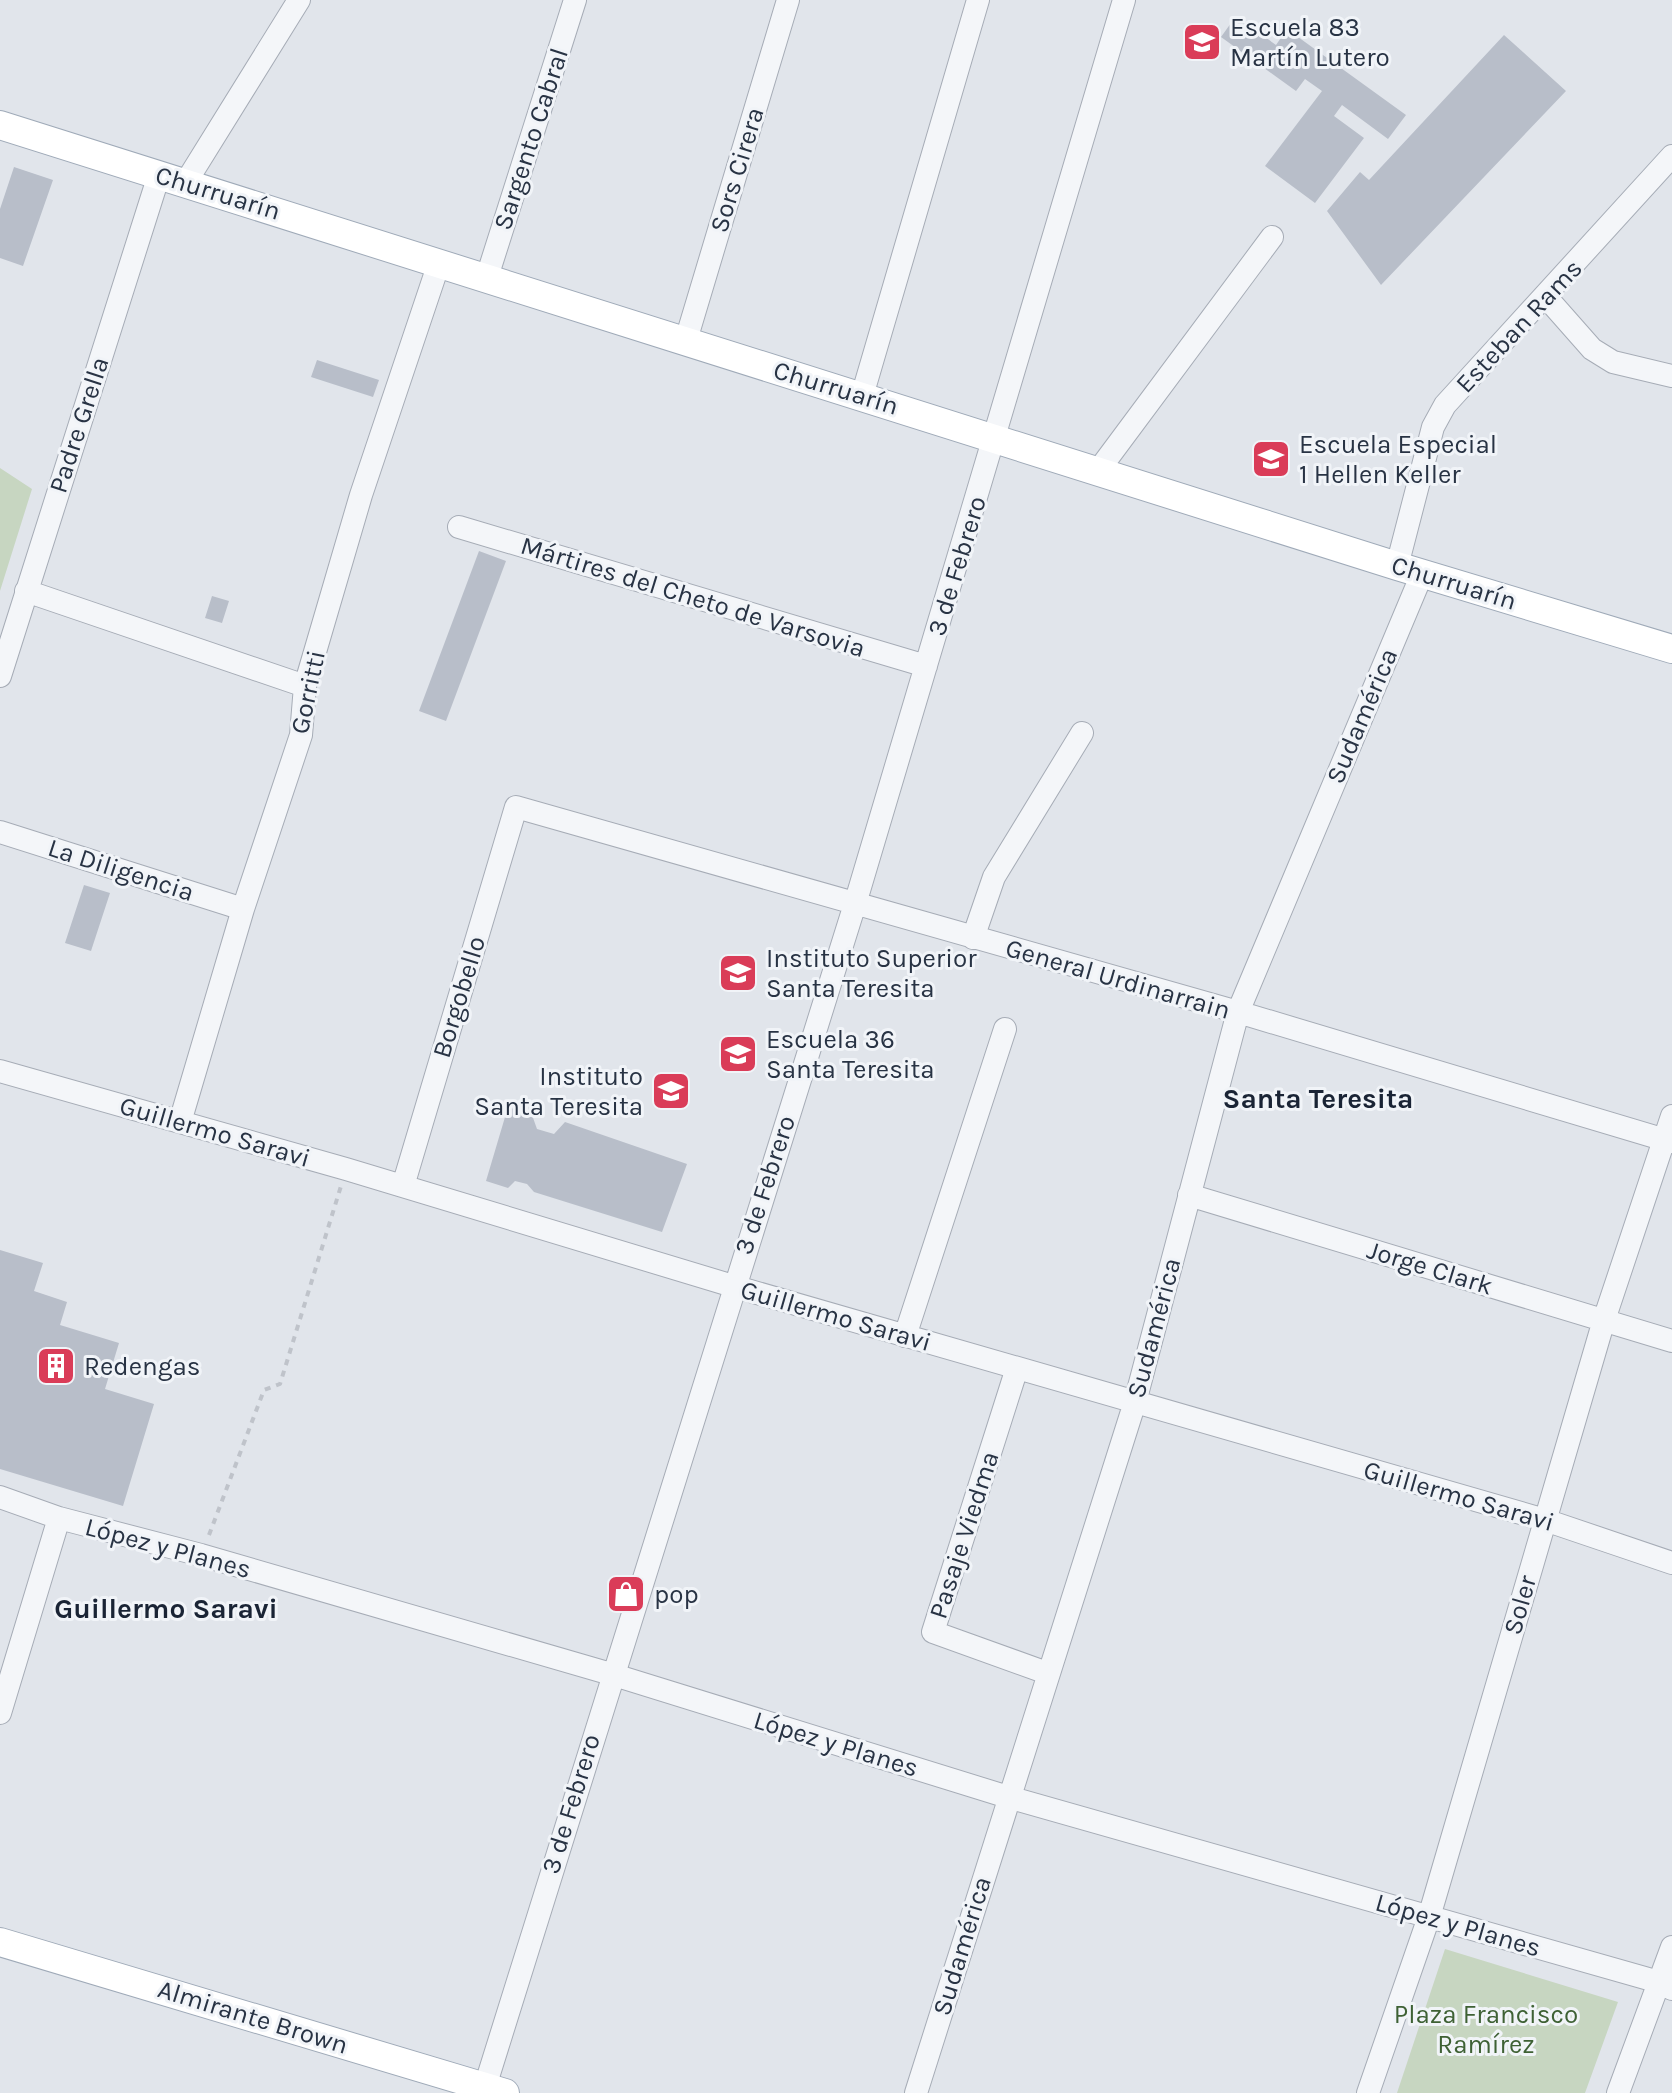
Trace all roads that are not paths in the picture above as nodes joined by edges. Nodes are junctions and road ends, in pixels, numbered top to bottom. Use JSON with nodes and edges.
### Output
{"nodes":[{"id":1,"x":299,"y":0,"type":"edge"},
{"id":2,"x":575,"y":0,"type":"edge"},
{"id":3,"x":788,"y":0,"type":"edge"},
{"id":4,"x":978,"y":0,"type":"edge"},
{"id":5,"x":1124,"y":0,"type":"edge"},
{"id":6,"x":0,"y":125,"type":"edge"},
{"id":7,"x":1672,"y":156,"type":"edge"},
{"id":8,"x":173,"y":178,"type":"junction"},
{"id":9,"x":1272,"y":237,"type":"dead end"},
{"id":10,"x":439,"y":263,"type":"junction"},
{"id":11,"x":487,"y":277,"type":"junction"},
{"id":12,"x":1547,"y":298,"type":"junction"},
{"id":13,"x":686,"y":340,"type":"junction"},
{"id":14,"x":1672,"y":376,"type":"edge"},
{"id":15,"x":862,"y":396,"type":"junction"},
{"id":16,"x":995,"y":438,"type":"junction"},
{"id":17,"x":1098,"y":471,"type":"junction"},
{"id":18,"x":459,"y":527,"type":"dead end"},
{"id":19,"x":1409,"y":570,"type":"junction"},
{"id":20,"x":26,"y":591,"type":"junction"},
{"id":21,"x":1672,"y":649,"type":"edge"},
{"id":22,"x":926,"y":666,"type":"junction"},
{"id":23,"x":0,"y":676,"type":"edge"},
{"id":24,"x":305,"y":686,"type":"junction"},
{"id":25,"x":1082,"y":733,"type":"dead end"},
{"id":26,"x":516,"y":807,"type":"joint"},
{"id":27,"x":0,"y":832,"type":"edge"},
{"id":28,"x":855,"y":904,"type":"junction"},
{"id":29,"x":243,"y":909,"type":"junction"},
{"id":30,"x":973,"y":938,"type":"junction"},
{"id":31,"x":1238,"y":1012,"type":"junction"},
{"id":32,"x":1005,"y":1029,"type":"dead end"},
{"id":33,"x":0,"y":1071,"type":"edge"},
{"id":34,"x":1672,"y":1116,"type":"edge"},
{"id":35,"x":180,"y":1122,"type":"junction"},
{"id":36,"x":1668,"y":1141,"type":"edge"},
{"id":37,"x":403,"y":1186,"type":"junction"},
{"id":38,"x":1189,"y":1195,"type":"junction"},
{"id":39,"x":733,"y":1286,"type":"junction"},
{"id":40,"x":1604,"y":1320,"type":"junction"},
{"id":41,"x":905,"y":1336,"type":"junction"},
{"id":42,"x":1672,"y":1341,"type":"edge"},
{"id":43,"x":1017,"y":1368,"type":"junction"},
{"id":44,"x":1135,"y":1402,"type":"junction"},
{"id":45,"x":0,"y":1497,"type":"edge"},
{"id":46,"x":59,"y":1518,"type":"junction"},
{"id":47,"x":1545,"y":1520,"type":"junction"},
{"id":48,"x":1672,"y":1563,"type":"edge"},
{"id":49,"x":1047,"y":1673,"type":"junction"},
{"id":50,"x":611,"y":1674,"type":"junction"},
{"id":51,"x":0,"y":1713,"type":"edge"},
{"id":52,"x":1008,"y":1797,"type":"junction"},
{"id":53,"x":1429,"y":1917,"type":"junction"},
{"id":54,"x":0,"y":1942,"type":"edge"},
{"id":55,"x":1672,"y":1947,"type":"edge"},
{"id":56,"x":1666,"y":1986,"type":"edge"},
{"id":57,"x":491,"y":2091,"type":"edge"},
{"id":58,"x":916,"y":2093,"type":"edge"},
{"id":59,"x":1368,"y":2093,"type":"edge"},
{"id":60,"x":1618,"y":2093,"type":"edge"}],
"edges":[{"from":1,"to":8,"type":"street","name":"Padre Grella"},
{"from":2,"to":11,"type":"street","name":"Sargento Cabral"},
{"from":3,"to":13,"type":"street","name":"Sors Cirera"},
{"from":4,"to":15,"type":"street"},
{"from":5,"to":16,"type":"street","name":"3 de Febrero"},
{"from":6,"to":8,"type":"main road","name":"Churruarín"},
{"from":7,"to":12,"type":"street","name":"Esteban Rams"},
{"from":8,"to":10,"type":"main road","name":"Churruarín"},
{"from":8,"to":20,"type":"street","name":"Padre Grella"},
{"from":9,"to":17,"type":"street"},
{"from":10,"to":11,"type":"main road","name":"Churruarín"},
{"from":10,"to":24,"type":"street","name":"Gorritti"},
{"from":11,"to":13,"type":"main road","name":"Churruarín"},
{"from":12,"to":14,"type":"street"},
{"from":12,"to":19,"type":"street","name":"Esteban Rams"},
{"from":13,"to":15,"type":"main road","name":"Churruarín"},
{"from":15,"to":16,"type":"main road","name":"Churruarín"},
{"from":16,"to":17,"type":"main road","name":"Churruarín"},
{"from":16,"to":22,"type":"street","name":"3 de Febrero"},
{"from":17,"to":19,"type":"main road","name":"Churruarín"},
{"from":18,"to":22,"type":"street","name":"Mártires del Cheto de Varsovia"},
{"from":19,"to":21,"type":"main road","name":"Churruarín"},
{"from":19,"to":31,"type":"street","name":"Sudamérica"},
{"from":20,"to":23,"type":"street","name":"Padre Grella"},
{"from":20,"to":24,"type":"street"},
{"from":22,"to":28,"type":"street","name":"3 de Febrero"},
{"from":24,"to":29,"type":"street","name":"Gorritti"},
{"from":25,"to":30,"type":"street"},
{"from":26,"to":28,"type":"street","name":"General Urdinarrain"},
{"from":26,"to":37,"type":"street","name":"Borgobello"},
{"from":27,"to":29,"type":"street","name":"La Diligencia"},
{"from":28,"to":30,"type":"street","name":"General Urdinarrain"},
{"from":28,"to":39,"type":"street","name":"3 de Febrero"},
{"from":29,"to":35,"type":"street","name":"Gorritti"},
{"from":30,"to":31,"type":"street","name":"General Urdinarrain"},
{"from":31,"to":36,"type":"street","name":"General Urdinarrain"},
{"from":31,"to":38,"type":"street","name":"Sudamérica"},
{"from":32,"to":41,"type":"street"},
{"from":33,"to":35,"type":"street","name":"Guillermo Saravi"},
{"from":34,"to":36,"type":"street","name":"Soler"},
{"from":35,"to":37,"type":"street","name":"Guillermo Saravi"},
{"from":36,"to":40,"type":"street","name":"Soler"},
{"from":37,"to":39,"type":"street","name":"Guillermo Saravi"},
{"from":38,"to":40,"type":"street","name":"Jorge Clark"},
{"from":38,"to":44,"type":"street","name":"Sudamérica"},
{"from":39,"to":41,"type":"street","name":"Guillermo Saravi"},
{"from":39,"to":50,"type":"street","name":"3 de Febrero"},
{"from":40,"to":42,"type":"street","name":"Jorge Clark"},
{"from":40,"to":47,"type":"street","name":"Soler"},
{"from":41,"to":43,"type":"street","name":"Guillermo Saravi"},
{"from":43,"to":44,"type":"street","name":"Guillermo Saravi"},
{"from":43,"to":49,"type":"street","name":"Pasaje Viedma"},
{"from":44,"to":47,"type":"street","name":"Guillermo Saravi"},
{"from":44,"to":49,"type":"street","name":"Sudamérica"},
{"from":45,"to":46,"type":"street","name":"López y Planes"},
{"from":46,"to":50,"type":"street","name":"López y Planes"},
{"from":46,"to":51,"type":"street"},
{"from":47,"to":48,"type":"street","name":"Guillermo Saravi"},
{"from":47,"to":53,"type":"street","name":"Soler"},
{"from":49,"to":52,"type":"street","name":"Sudamérica"},
{"from":50,"to":52,"type":"street","name":"López y Planes"},
{"from":50,"to":57,"type":"street","name":"3 de Febrero"},
{"from":52,"to":53,"type":"street","name":"López y Planes"},
{"from":52,"to":58,"type":"street","name":"Sudamérica"},
{"from":53,"to":56,"type":"street","name":"López y Planes"},
{"from":53,"to":59,"type":"street","name":"Soler"},
{"from":54,"to":57,"type":"main road","name":"Almirante Brown"},
{"from":55,"to":56,"type":"street"},
{"from":56,"to":60,"type":"street"}]}
